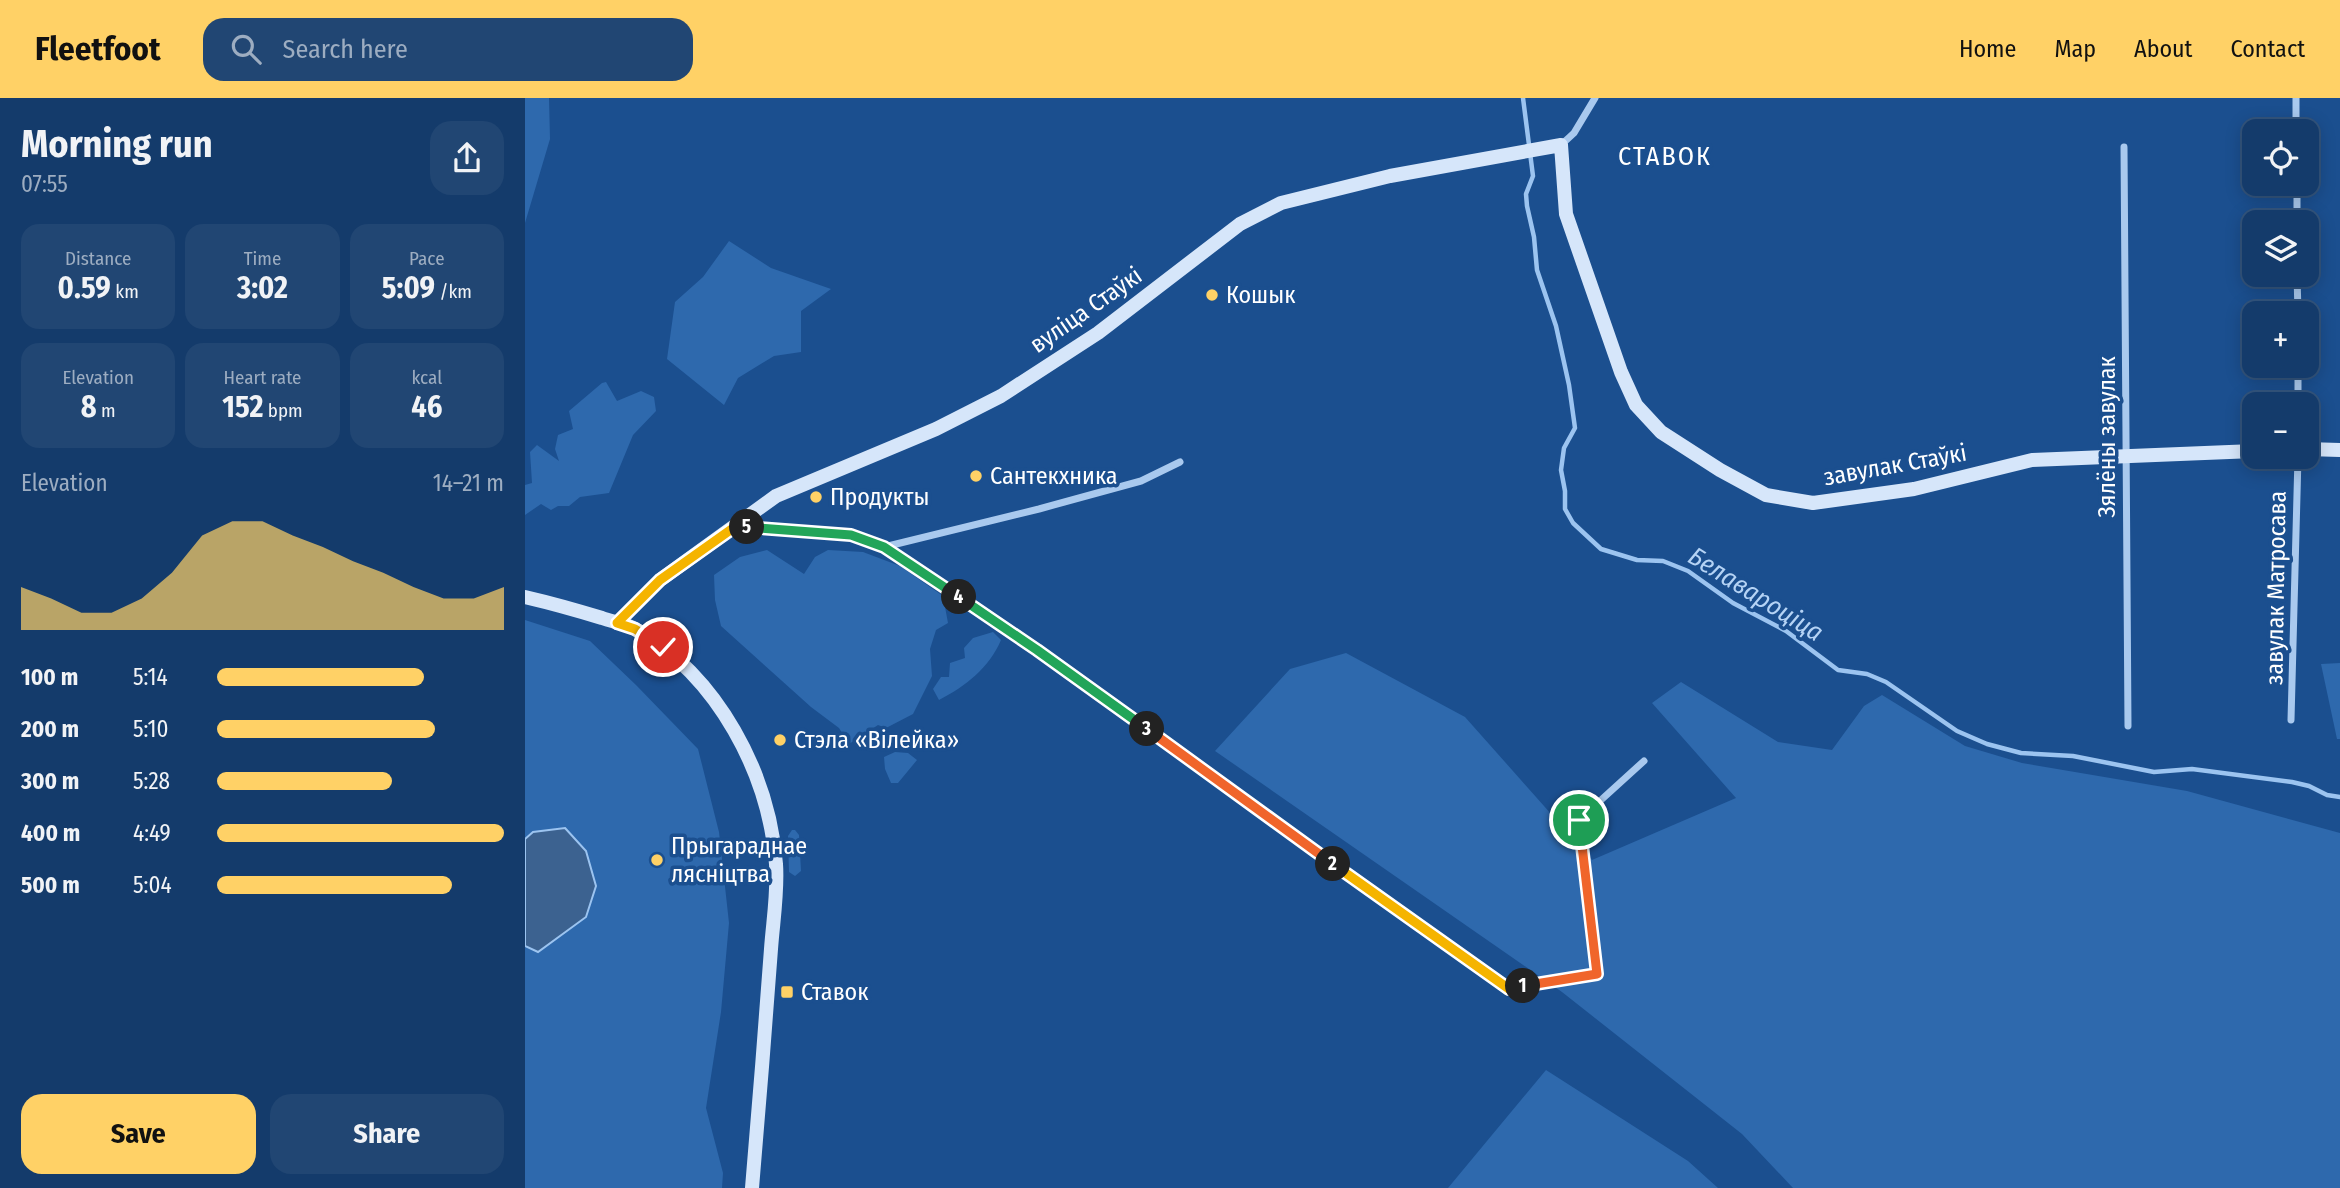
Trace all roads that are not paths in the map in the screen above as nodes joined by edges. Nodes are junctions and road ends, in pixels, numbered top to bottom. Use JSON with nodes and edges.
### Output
{"nodes":[{"id":1,"x":1595,"y":98,"type":"edge"},
{"id":2,"x":2296,"y":98,"type":"edge"},
{"id":3,"x":2296,"y":119,"type":"edge"},
{"id":4,"x":1555,"y":146,"type":"junction"},
{"id":5,"x":2123,"y":147,"type":"dead end"},
{"id":6,"x":2319,"y":449,"type":"edge"},
{"id":7,"x":2340,"y":450,"type":"edge"},
{"id":8,"x":2242,"y":451,"type":"edge"},
{"id":9,"x":2126,"y":456,"type":"junction"},
{"id":10,"x":1180,"y":462,"type":"dead end"},
{"id":11,"x":2298,"y":469,"type":"edge"},
{"id":12,"x":736,"y":526,"type":"junction"},
{"id":13,"x":884,"y":547,"type":"junction"},
{"id":14,"x":525,"y":597,"type":"edge"},
{"id":15,"x":617,"y":623,"type":"junction"},
{"id":16,"x":2291,"y":720,"type":"dead end"},
{"id":17,"x":2128,"y":726,"type":"dead end"},
{"id":18,"x":1644,"y":761,"type":"dead end"},
{"id":19,"x":753,"y":1188,"type":"edge"}],
"edges":[{"from":1,"to":4,"type":"street"},
{"from":2,"to":3,"type":"street"},
{"from":4,"to":9,"type":"street","name":"завулак Стаўкі"},
{"from":4,"to":12,"type":"street","name":"вуліца Стаўкі"},
{"from":5,"to":9,"type":"street","name":"Зялёны завулак"},
{"from":6,"to":7,"type":"street"},
{"from":8,"to":9,"type":"street","name":"завулак Стаўкі"},
{"from":9,"to":17,"type":"street","name":"Зялёны завулак"},
{"from":10,"to":13,"type":"street"},
{"from":11,"to":16,"type":"street","name":"завулак Матросава"},
{"from":12,"to":13,"type":"street"},
{"from":12,"to":15,"type":"street","name":"вуліца Стаўкі"},
{"from":13,"to":18,"type":"street"},
{"from":14,"to":15,"type":"street"},
{"from":15,"to":19,"type":"street"}]}
